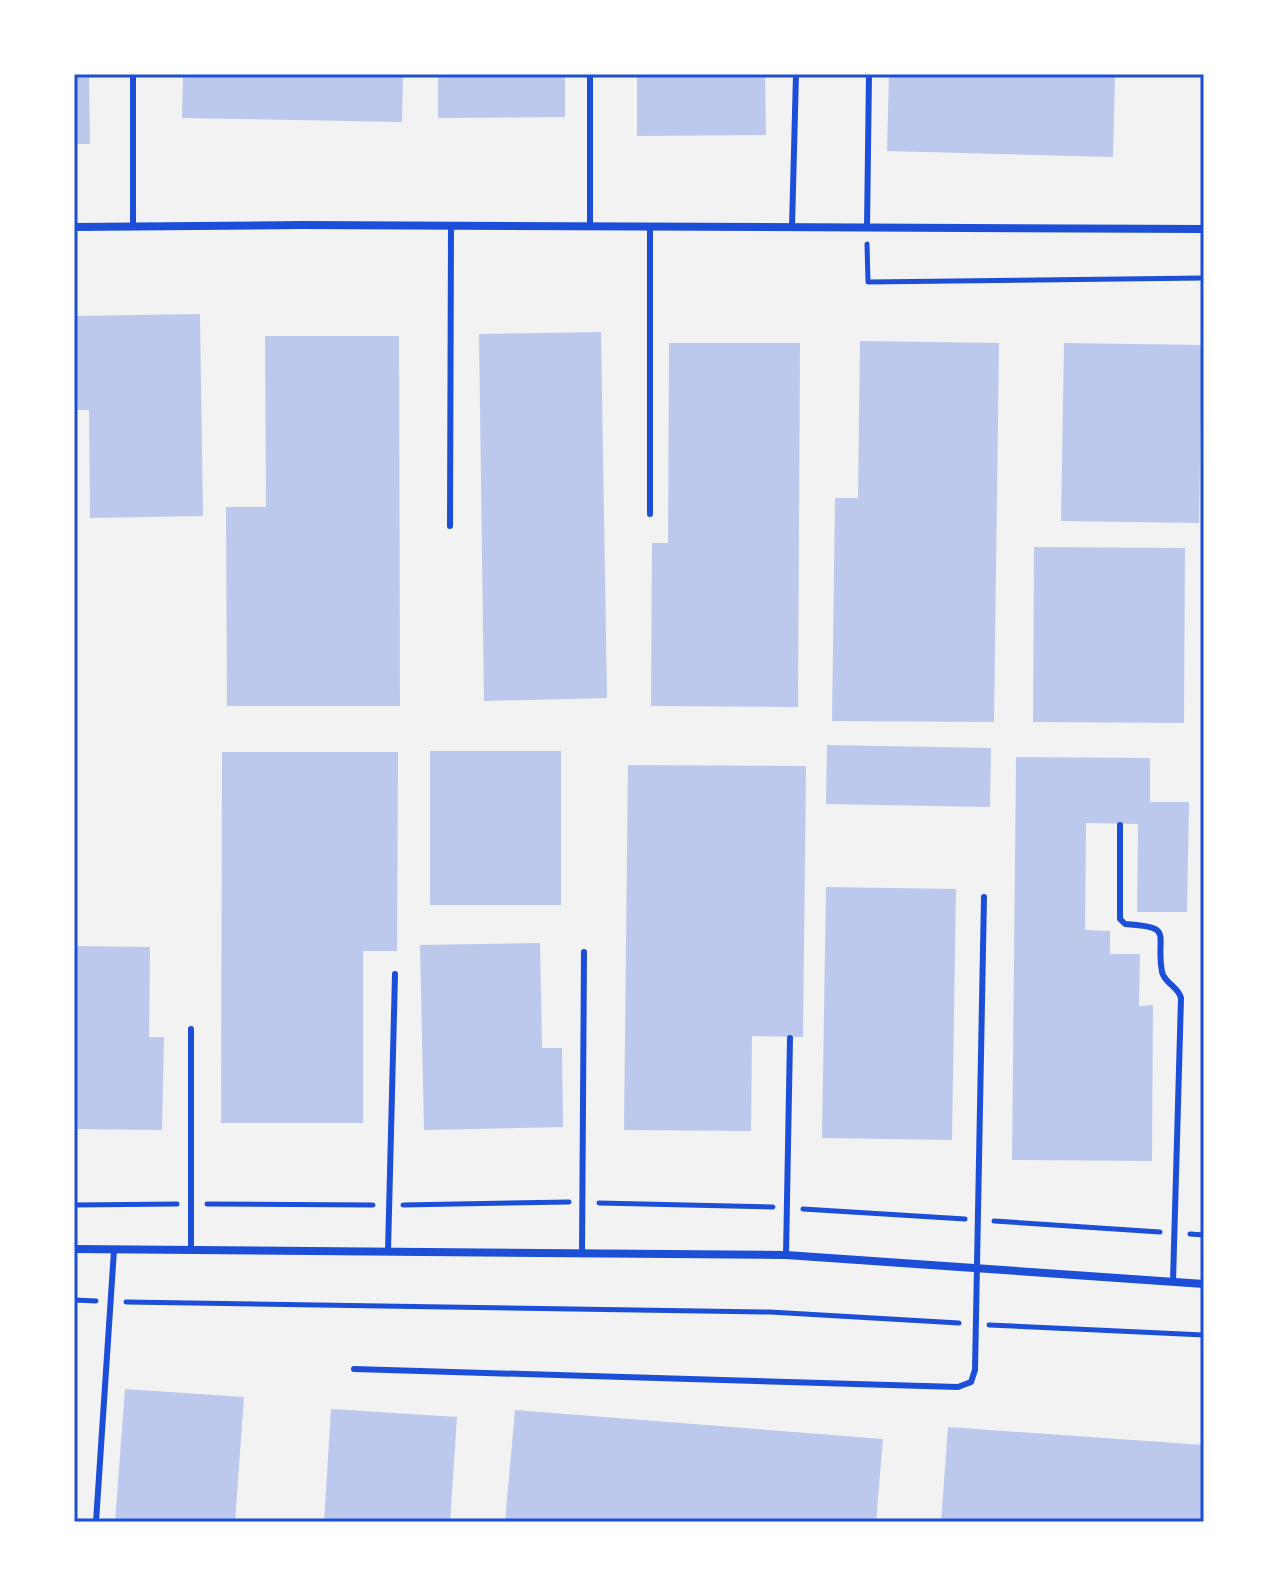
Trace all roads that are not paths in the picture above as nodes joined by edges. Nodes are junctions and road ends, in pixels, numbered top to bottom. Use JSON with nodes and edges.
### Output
{"nodes":[{"id":1,"x":133,"y":74,"type":"edge"},
{"id":2,"x":590,"y":74,"type":"edge"},
{"id":3,"x":796,"y":74,"type":"edge"},
{"id":4,"x":869,"y":74,"type":"edge"},
{"id":5,"x":133,"y":225,"type":"junction"},
{"id":6,"x":74,"y":227,"type":"edge"},
{"id":7,"x":451,"y":227,"type":"junction"},
{"id":8,"x":590,"y":227,"type":"junction"},
{"id":9,"x":650,"y":227,"type":"junction"},
{"id":10,"x":792,"y":227,"type":"junction"},
{"id":11,"x":867,"y":227,"type":"junction"},
{"id":12,"x":1204,"y":229,"type":"edge"},
{"id":13,"x":650,"y":514,"type":"dead end"},
{"id":14,"x":450,"y":526,"type":"dead end"},
{"id":15,"x":1120,"y":825,"type":"dead end"},
{"id":16,"x":984,"y":897,"type":"dead end"},
{"id":17,"x":584,"y":952,"type":"dead end"},
{"id":18,"x":395,"y":974,"type":"dead end"},
{"id":19,"x":191,"y":1029,"type":"dead end"},
{"id":20,"x":790,"y":1038,"type":"dead end"},
{"id":21,"x":74,"y":1249,"type":"edge"},
{"id":22,"x":114,"y":1250,"type":"junction"},
{"id":23,"x":191,"y":1250,"type":"junction"},
{"id":24,"x":388,"y":1252,"type":"junction"},
{"id":25,"x":582,"y":1254,"type":"junction"},
{"id":26,"x":786,"y":1255,"type":"junction"},
{"id":27,"x":978,"y":1267,"type":"junction"},
{"id":28,"x":1173,"y":1282,"type":"junction"},
{"id":29,"x":1204,"y":1284,"type":"edge"},
{"id":30,"x":354,"y":1369,"type":"dead end"},
{"id":31,"x":96,"y":1522,"type":"edge"}],
"edges":[{"from":1,"to":5,"type":"lane"},
{"from":2,"to":8,"type":"lane"},
{"from":3,"to":10,"type":"lane"},
{"from":4,"to":11,"type":"lane"},
{"from":5,"to":6,"type":"street"},
{"from":5,"to":7,"type":"street"},
{"from":7,"to":8,"type":"street"},
{"from":7,"to":14,"type":"lane"},
{"from":8,"to":9,"type":"street"},
{"from":9,"to":10,"type":"street"},
{"from":9,"to":13,"type":"lane"},
{"from":10,"to":11,"type":"street"},
{"from":11,"to":12,"type":"street"},
{"from":15,"to":28,"type":"lane"},
{"from":16,"to":27,"type":"lane"},
{"from":17,"to":25,"type":"lane"},
{"from":18,"to":24,"type":"lane"},
{"from":19,"to":23,"type":"lane"},
{"from":20,"to":26,"type":"lane"},
{"from":21,"to":22,"type":"street"},
{"from":22,"to":23,"type":"street"},
{"from":22,"to":31,"type":"lane"},
{"from":23,"to":24,"type":"street"},
{"from":24,"to":25,"type":"street"},
{"from":25,"to":26,"type":"street"},
{"from":26,"to":27,"type":"street"},
{"from":27,"to":28,"type":"street"},
{"from":27,"to":30,"type":"lane"},
{"from":28,"to":29,"type":"street"}]}
